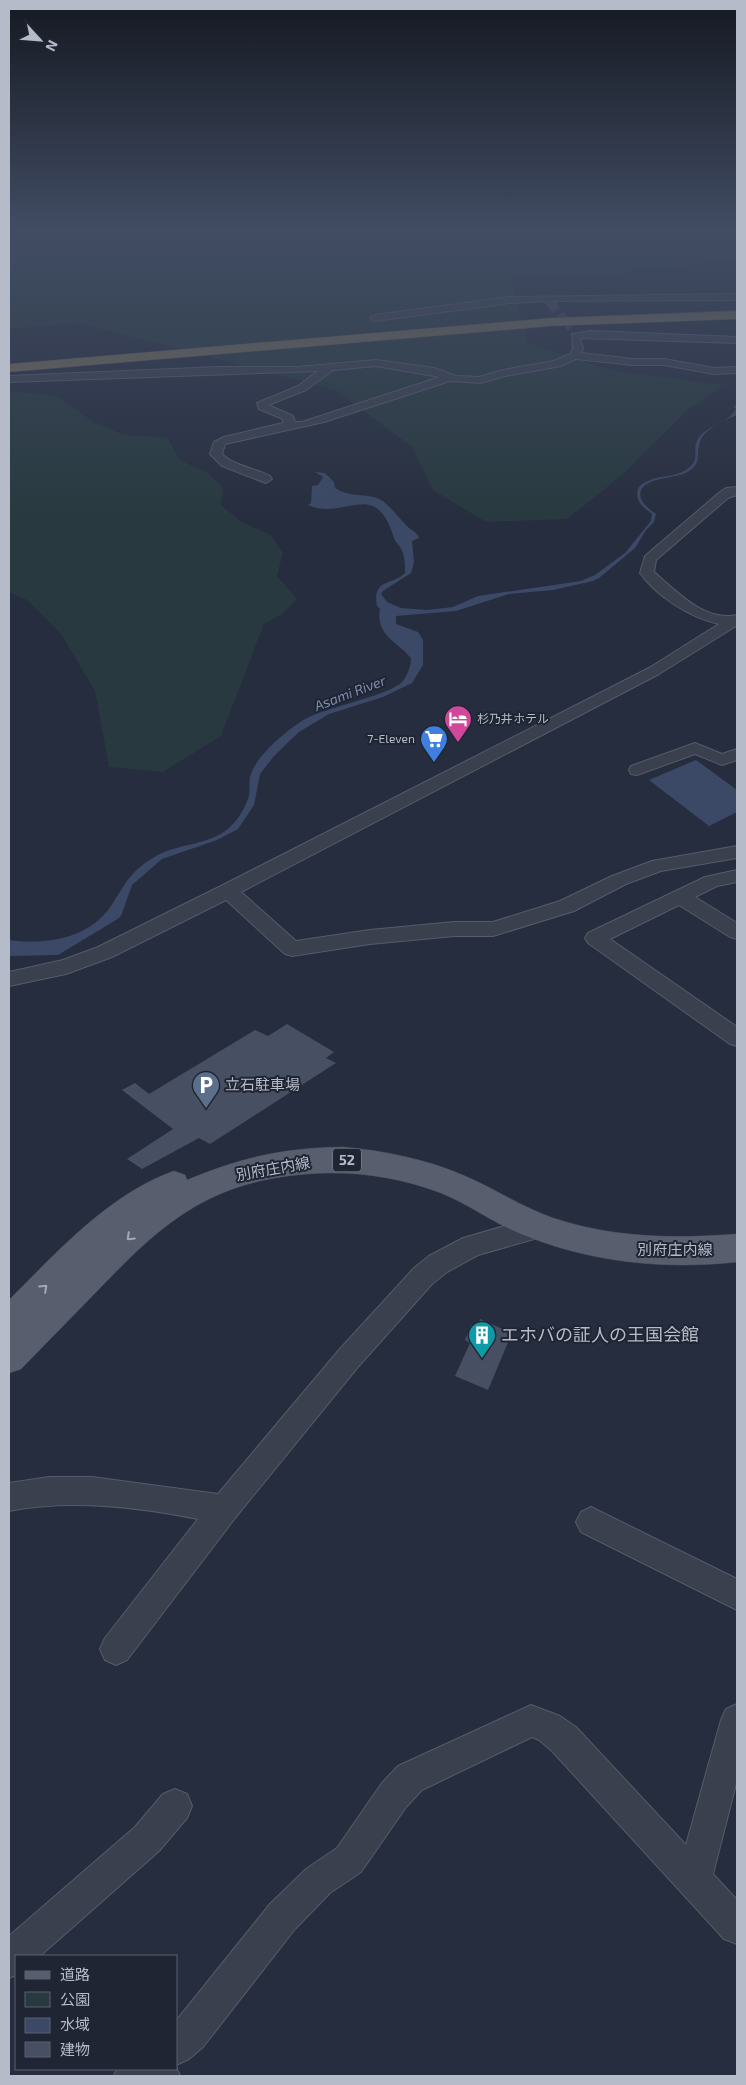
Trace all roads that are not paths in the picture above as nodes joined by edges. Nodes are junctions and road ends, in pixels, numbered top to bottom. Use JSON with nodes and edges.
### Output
{"nodes":[{"id":1,"x":344,"y":328,"type":"edge"},
{"id":2,"x":478,"y":328,"type":"edge"},
{"id":3,"x":737,"y":340,"type":"edge"},
{"id":4,"x":162,"y":342,"type":"dead end"},
{"id":5,"x":574,"y":356,"type":"junction"},
{"id":6,"x":9,"y":368,"type":"edge"},
{"id":7,"x":329,"y":368,"type":"junction"},
{"id":8,"x":737,"y":370,"type":"edge"},
{"id":9,"x":450,"y":377,"type":"junction"},
{"id":10,"x":9,"y":379,"type":"edge"},
{"id":11,"x":289,"y":425,"type":"junction"},
{"id":12,"x":266,"y":479,"type":"dead end"},
{"id":13,"x":737,"y":491,"type":"edge"},
{"id":14,"x":734,"y":621,"type":"edge"},
{"id":15,"x":737,"y":754,"type":"edge"},
{"id":16,"x":637,"y":770,"type":"dead end"},
{"id":17,"x":737,"y":852,"type":"edge"},
{"id":18,"x":737,"y":876,"type":"edge"},
{"id":19,"x":228,"y":892,"type":"junction"},
{"id":20,"x":681,"y":897,"type":"junction"},
{"id":21,"x":737,"y":932,"type":"edge"},
{"id":22,"x":9,"y":979,"type":"edge"},
{"id":23,"x":732,"y":1029,"type":"edge"},
{"id":24,"x":539,"y":1227,"type":"junction"},
{"id":25,"x":737,"y":1232,"type":"edge"},
{"id":26,"x":737,"y":1248,"type":"edge"},
{"id":27,"x":9,"y":1322,"type":"edge"},
{"id":28,"x":9,"y":1357,"type":"edge"},
{"id":29,"x":9,"y":1497,"type":"edge"},
{"id":30,"x":226,"y":1508,"type":"junction"},
{"id":31,"x":591,"y":1522,"type":"dead end"},
{"id":32,"x":737,"y":1594,"type":"edge"},
{"id":33,"x":116,"y":1649,"type":"dead end"},
{"id":34,"x":737,"y":1720,"type":"edge"},
{"id":35,"x":174,"y":1806,"type":"dead end"},
{"id":36,"x":694,"y":1878,"type":"junction"},
{"id":37,"x":737,"y":1926,"type":"edge"},
{"id":38,"x":9,"y":1960,"type":"edge"},
{"id":39,"x":178,"y":2044,"type":"edge"}],
"edges":[{"from":1,"to":4,"type":"highway"},
{"from":2,"to":6,"type":"highway"},
{"from":3,"to":5,"type":"street"},
{"from":5,"to":8,"type":"street"},
{"from":5,"to":9,"type":"street"},
{"from":7,"to":9,"type":"street"},
{"from":7,"to":10,"type":"street"},
{"from":7,"to":11,"type":"street"},
{"from":9,"to":11,"type":"street"},
{"from":11,"to":12,"type":"street"},
{"from":13,"to":14,"type":"street"},
{"from":14,"to":19,"type":"street"},
{"from":15,"to":16,"type":"street"},
{"from":17,"to":19,"type":"street"},
{"from":18,"to":20,"type":"street"},
{"from":19,"to":22,"type":"street"},
{"from":20,"to":21,"type":"street"},
{"from":20,"to":23,"type":"street"},
{"from":24,"to":26,"type":"main road","name":"別府庄内線","number":"52"},
{"from":24,"to":28,"type":"main road","name":"別府庄内線","number":"52","one_way":true},
{"from":24,"to":30,"type":"street"},
{"from":27,"to":25,"type":"main road","name":"別府庄内線","number":"52","one_way":true},
{"from":29,"to":30,"type":"street"},
{"from":30,"to":33,"type":"street"},
{"from":31,"to":32,"type":"street"},
{"from":34,"to":36,"type":"street"},
{"from":35,"to":38,"type":"street"},
{"from":36,"to":37,"type":"street"},
{"from":36,"to":39,"type":"street"}]}
